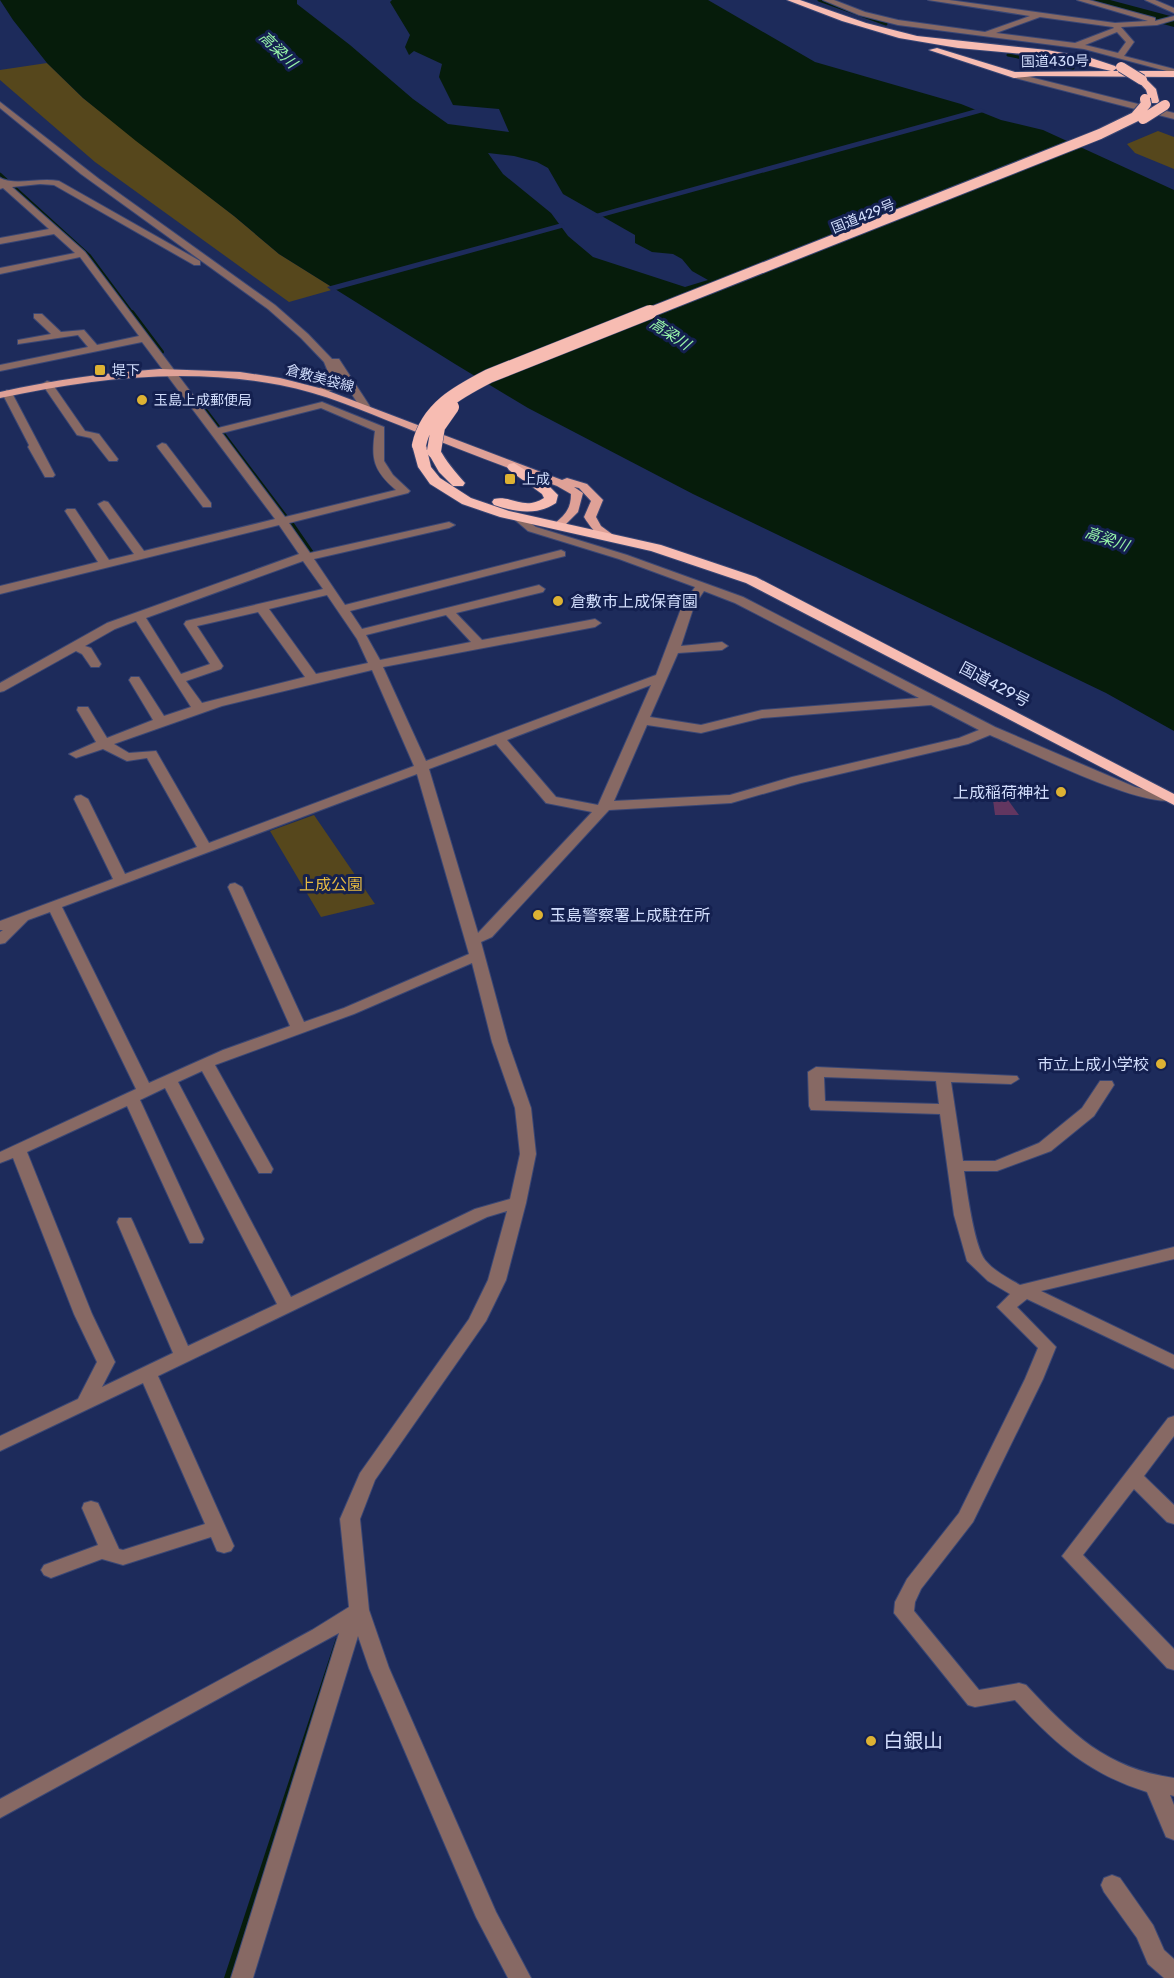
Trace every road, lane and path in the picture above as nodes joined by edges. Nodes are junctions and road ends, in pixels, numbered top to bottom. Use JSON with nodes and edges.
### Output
{"nodes":[{"id":1,"x":792,"y":0,"type":"edge"},
{"id":2,"x":827,"y":0,"type":"edge"},
{"id":3,"x":932,"y":0,"type":"edge"},
{"id":4,"x":1081,"y":0,"type":"edge"},
{"id":5,"x":1104,"y":0,"type":"edge"},
{"id":6,"x":1149,"y":0,"type":"edge"},
{"id":7,"x":1039,"y":15,"type":"junction"},
{"id":8,"x":1170,"y":18,"type":"edge"},
{"id":9,"x":842,"y":19,"type":"junction"},
{"id":10,"x":1116,"y":27,"type":"junction"},
{"id":11,"x":872,"y":30,"type":"junction"},
{"id":12,"x":906,"y":35,"type":"junction"},
{"id":13,"x":982,"y":35,"type":"junction"},
{"id":14,"x":1078,"y":45,"type":"junction"},
{"id":15,"x":1043,"y":52,"type":"junction"},
{"id":16,"x":1120,"y":56,"type":"junction"},
{"id":17,"x":980,"y":58,"type":"junction"},
{"id":18,"x":1116,"y":67,"type":"junction"},
{"id":19,"x":1036,"y":73,"type":"junction"},
{"id":20,"x":1174,"y":73,"type":"edge"},
{"id":21,"x":1014,"y":75,"type":"junction"},
{"id":22,"x":1150,"y":100,"type":"junction"},
{"id":23,"x":1170,"y":103,"type":"edge"},
{"id":24,"x":0,"y":104,"type":"edge"},
{"id":25,"x":1174,"y":116,"type":"edge"},
{"id":26,"x":1143,"y":118,"type":"junction"},
{"id":27,"x":2,"y":185,"type":"edge"},
{"id":28,"x":56,"y":231,"type":"junction"},
{"id":29,"x":0,"y":242,"type":"edge"},
{"id":30,"x":82,"y":254,"type":"junction"},
{"id":31,"x":0,"y":271,"type":"edge"},
{"id":32,"x":236,"y":279,"type":"junction"},
{"id":33,"x":38,"y":316,"type":"dead end"},
{"id":34,"x":58,"y":335,"type":"junction"},
{"id":35,"x":144,"y":338,"type":"junction"},
{"id":36,"x":22,"y":342,"type":"dead end"},
{"id":37,"x":94,"y":348,"type":"junction"},
{"id":38,"x":315,"y":348,"type":"junction"},
{"id":39,"x":0,"y":368,"type":"edge"},
{"id":40,"x":171,"y":373,"type":"junction"},
{"id":41,"x":47,"y":384,"type":"junction"},
{"id":42,"x":321,"y":392,"type":"junction"},
{"id":43,"x":3,"y":394,"type":"edge"},
{"id":44,"x":366,"y":408,"type":"junction"},
{"id":45,"x":216,"y":432,"type":"junction"},
{"id":46,"x":162,"y":446,"type":"dead end"},
{"id":47,"x":113,"y":459,"type":"dead end"},
{"id":48,"x":514,"y":466,"type":"junction"},
{"id":49,"x":49,"y":475,"type":"dead end"},
{"id":50,"x":535,"y":475,"type":"junction"},
{"id":51,"x":459,"y":484,"type":"junction"},
{"id":52,"x":104,"y":504,"type":"dead end"},
{"id":53,"x":207,"y":505,"type":"dead end"},
{"id":54,"x":71,"y":511,"type":"dead end"},
{"id":55,"x":521,"y":520,"type":"junction"},
{"id":56,"x":282,"y":521,"type":"junction"},
{"id":57,"x":449,"y":525,"type":"dead end"},
{"id":58,"x":558,"y":526,"type":"junction"},
{"id":59,"x":610,"y":537,"type":"junction"},
{"id":60,"x":561,"y":554,"type":"dead end"},
{"id":61,"x":141,"y":556,"type":"junction"},
{"id":62,"x":307,"y":557,"type":"junction"},
{"id":63,"x":106,"y":564,"type":"junction"},
{"id":64,"x":702,"y":586,"type":"junction"},
{"id":65,"x":539,"y":589,"type":"dead end"},
{"id":66,"x":0,"y":590,"type":"edge"},
{"id":67,"x":330,"y":591,"type":"junction"},
{"id":68,"x":261,"y":607,"type":"junction"},
{"id":69,"x":342,"y":609,"type":"junction"},
{"id":70,"x":448,"y":611,"type":"junction"},
{"id":71,"x":141,"y":618,"type":"junction"},
{"id":72,"x":595,"y":623,"type":"dead end"},
{"id":73,"x":359,"y":633,"type":"junction"},
{"id":74,"x":480,"y":645,"type":"junction"},
{"id":75,"x":722,"y":646,"type":"dead end"},
{"id":76,"x":79,"y":648,"type":"junction"},
{"id":77,"x":673,"y":650,"type":"junction"},
{"id":78,"x":375,"y":663,"type":"junction"},
{"id":79,"x":95,"y":664,"type":"dead end"},
{"id":80,"x":662,"y":676,"type":"junction"},
{"id":81,"x":312,"y":678,"type":"junction"},
{"id":82,"x":178,"y":679,"type":"junction"},
{"id":83,"x":135,"y":680,"type":"dead end"},
{"id":84,"x":0,"y":688,"type":"edge"},
{"id":85,"x":932,"y":701,"type":"junction"},
{"id":86,"x":199,"y":709,"type":"junction"},
{"id":87,"x":83,"y":710,"type":"dead end"},
{"id":88,"x":642,"y":720,"type":"junction"},
{"id":89,"x":162,"y":723,"type":"junction"},
{"id":90,"x":990,"y":730,"type":"junction"},
{"id":91,"x":498,"y":738,"type":"junction"},
{"id":92,"x":104,"y":744,"type":"junction"},
{"id":93,"x":76,"y":754,"type":"dead end"},
{"id":94,"x":421,"y":766,"type":"junction"},
{"id":95,"x":81,"y":799,"type":"dead end"},
{"id":96,"x":1171,"y":799,"type":"edge"},
{"id":97,"x":604,"y":808,"type":"junction"},
{"id":98,"x":205,"y":848,"type":"junction"},
{"id":99,"x":121,"y":880,"type":"junction"},
{"id":100,"x":235,"y":887,"type":"dead end"},
{"id":101,"x":54,"y":905,"type":"junction"},
{"id":102,"x":28,"y":915,"type":"junction"},
{"id":103,"x":0,"y":926,"type":"edge"},
{"id":104,"x":0,"y":940,"type":"edge"},
{"id":105,"x":475,"y":948,"type":"junction"},
{"id":106,"x":300,"y":1028,"type":"junction"},
{"id":107,"x":206,"y":1063,"type":"junction"},
{"id":108,"x":944,"y":1078,"type":"junction"},
{"id":109,"x":1011,"y":1079,"type":"dead end"},
{"id":110,"x":168,"y":1081,"type":"junction"},
{"id":111,"x":1106,"y":1085,"type":"dead end"},
{"id":112,"x":138,"y":1095,"type":"junction"},
{"id":113,"x":948,"y":1109,"type":"junction"},
{"id":114,"x":18,"y":1150,"type":"junction"},
{"id":115,"x":0,"y":1158,"type":"edge"},
{"id":116,"x":955,"y":1166,"type":"junction"},
{"id":117,"x":265,"y":1169,"type":"dead end"},
{"id":118,"x":518,"y":1203,"type":"junction"},
{"id":119,"x":125,"y":1222,"type":"dead end"},
{"id":120,"x":196,"y":1239,"type":"dead end"},
{"id":121,"x":1174,"y":1253,"type":"edge"},
{"id":122,"x":1025,"y":1291,"type":"junction"},
{"id":123,"x":287,"y":1307,"type":"junction"},
{"id":124,"x":183,"y":1356,"type":"junction"},
{"id":125,"x":1174,"y":1363,"type":"edge"},
{"id":126,"x":148,"y":1373,"type":"junction"},
{"id":127,"x":84,"y":1404,"type":"junction"},
{"id":128,"x":1174,"y":1423,"type":"edge"},
{"id":129,"x":0,"y":1444,"type":"edge"},
{"id":130,"x":1132,"y":1476,"type":"junction"},
{"id":131,"x":91,"y":1508,"type":"dead end"},
{"id":132,"x":1174,"y":1517,"type":"edge"},
{"id":133,"x":112,"y":1554,"type":"junction"},
{"id":134,"x":51,"y":1570,"type":"dead end"},
{"id":135,"x":359,"y":1610,"type":"junction"},
{"id":136,"x":1174,"y":1662,"type":"edge"},
{"id":137,"x":1164,"y":1786,"type":"edge"},
{"id":138,"x":0,"y":1809,"type":"edge"},
{"id":139,"x":1174,"y":1831,"type":"edge"},
{"id":140,"x":1112,"y":1885,"type":"dead end"},
{"id":141,"x":1174,"y":1973,"type":"edge"},
{"id":142,"x":242,"y":1978,"type":"edge"},
{"id":143,"x":520,"y":1978,"type":"edge"}],
"edges":[{"from":1,"to":9,"type":"highway"},
{"from":2,"to":13,"type":"street"},
{"from":3,"to":7,"type":"street"},
{"from":4,"to":8,"type":"street"},
{"from":5,"to":8,"type":"street"},
{"from":6,"to":8,"type":"street"},
{"from":7,"to":10,"type":"street"},
{"from":7,"to":13,"type":"street"},
{"from":8,"to":10,"type":"street"},
{"from":9,"to":11,"type":"highway"},
{"from":9,"to":12,"type":"highway"},
{"from":10,"to":14,"type":"street"},
{"from":10,"to":16,"type":"street"},
{"from":11,"to":15,"type":"highway"},
{"from":11,"to":21,"type":"highway","name":"国道430号"},
{"from":12,"to":18,"type":"highway"},
{"from":12,"to":20,"type":"highway","name":"国道430号"},
{"from":13,"to":14,"type":"street"},
{"from":14,"to":16,"type":"street"},
{"from":15,"to":17,"type":"highway"},
{"from":15,"to":18,"type":"highway"},
{"from":16,"to":20,"type":"street"},
{"from":17,"to":19,"type":"highway"},
{"from":17,"to":21,"type":"highway"},
{"from":18,"to":22,"type":"highway"},
{"from":19,"to":20,"type":"highway","name":"国道430号"},
{"from":19,"to":21,"type":"highway","name":"国道430号"},
{"from":21,"to":25,"type":"street"},
{"from":22,"to":26,"type":"highway","bridge":true},
{"from":22,"to":55,"type":"highway","name":"国道429号","bridge":true},
{"from":23,"to":26,"type":"highway","bridge":true},
{"from":24,"to":32,"type":"street"},
{"from":26,"to":51,"type":"highway","name":"国道429号","bridge":true},
{"from":27,"to":28,"type":"street"},
{"from":27,"to":32,"type":"street"},
{"from":28,"to":29,"type":"street"},
{"from":28,"to":30,"type":"street"},
{"from":30,"to":31,"type":"street"},
{"from":30,"to":35,"type":"street"},
{"from":32,"to":38,"type":"street"},
{"from":33,"to":34,"type":"street"},
{"from":34,"to":36,"type":"street"},
{"from":34,"to":37,"type":"street"},
{"from":35,"to":37,"type":"street"},
{"from":35,"to":40,"type":"street"},
{"from":37,"to":39,"type":"street"},
{"from":38,"to":42,"type":"street"},
{"from":38,"to":44,"type":"street"},
{"from":40,"to":41,"type":"main road","name":"倉敷美袋線"},
{"from":40,"to":42,"type":"main road","name":"倉敷美袋線"},
{"from":40,"to":45,"type":"street"},
{"from":41,"to":43,"type":"main road","name":"倉敷美袋線"},
{"from":41,"to":47,"type":"street"},
{"from":42,"to":44,"type":"main road","name":"倉敷美袋線"},
{"from":43,"to":49,"type":"street"},
{"from":44,"to":48,"type":"main road","name":"倉敷美袋線"},
{"from":45,"to":56,"type":"street"},
{"from":45,"to":56,"type":"street"},
{"from":46,"to":53,"type":"street"},
{"from":48,"to":50,"type":"main road","name":"倉敷美袋線"},
{"from":48,"to":51,"type":"highway"},
{"from":50,"to":58,"type":"main road","name":"倉敷美袋線"},
{"from":50,"to":59,"type":"main road"},
{"from":51,"to":58,"type":"highway","name":"国道429号"},
{"from":52,"to":61,"type":"street"},
{"from":54,"to":63,"type":"street"},
{"from":55,"to":58,"type":"highway","name":"国道429号"},
{"from":55,"to":64,"type":"street"},
{"from":56,"to":61,"type":"street"},
{"from":56,"to":62,"type":"street"},
{"from":57,"to":62,"type":"street"},
{"from":58,"to":59,"type":"highway","name":"国道429号"},
{"from":59,"to":96,"type":"highway","name":"国道429号"},
{"from":60,"to":69,"type":"street"},
{"from":61,"to":63,"type":"street"},
{"from":62,"to":67,"type":"street"},
{"from":62,"to":71,"type":"street"},
{"from":63,"to":66,"type":"street"},
{"from":64,"to":77,"type":"street"},
{"from":64,"to":85,"type":"street"},
{"from":65,"to":70,"type":"street"},
{"from":67,"to":68,"type":"street"},
{"from":67,"to":69,"type":"street"},
{"from":68,"to":81,"type":"street"},
{"from":68,"to":82,"type":"street"},
{"from":69,"to":73,"type":"street"},
{"from":70,"to":73,"type":"street"},
{"from":70,"to":74,"type":"street"},
{"from":71,"to":76,"type":"street"},
{"from":71,"to":82,"type":"street"},
{"from":72,"to":74,"type":"street"},
{"from":73,"to":78,"type":"street"},
{"from":74,"to":78,"type":"street"},
{"from":75,"to":77,"type":"street"},
{"from":76,"to":79,"type":"street"},
{"from":76,"to":84,"type":"street"},
{"from":77,"to":80,"type":"street"},
{"from":78,"to":81,"type":"street"},
{"from":78,"to":94,"type":"street"},
{"from":80,"to":88,"type":"street"},
{"from":80,"to":91,"type":"street"},
{"from":81,"to":86,"type":"street"},
{"from":82,"to":86,"type":"street"},
{"from":83,"to":89,"type":"street"},
{"from":85,"to":88,"type":"street"},
{"from":85,"to":90,"type":"street"},
{"from":86,"to":89,"type":"street"},
{"from":87,"to":92,"type":"street"},
{"from":88,"to":97,"type":"street"},
{"from":89,"to":92,"type":"street"},
{"from":90,"to":96,"type":"street"},
{"from":90,"to":97,"type":"street"},
{"from":91,"to":94,"type":"street"},
{"from":91,"to":97,"type":"street"},
{"from":92,"to":93,"type":"street"},
{"from":92,"to":98,"type":"street"},
{"from":94,"to":98,"type":"street"},
{"from":94,"to":105,"type":"street"},
{"from":95,"to":99,"type":"street"},
{"from":97,"to":105,"type":"street"},
{"from":98,"to":99,"type":"street"},
{"from":99,"to":101,"type":"street"},
{"from":100,"to":106,"type":"street"},
{"from":101,"to":102,"type":"street"},
{"from":101,"to":112,"type":"street"},
{"from":102,"to":103,"type":"street"},
{"from":102,"to":104,"type":"street"},
{"from":105,"to":106,"type":"street"},
{"from":105,"to":118,"type":"street"},
{"from":106,"to":107,"type":"street"},
{"from":107,"to":110,"type":"street"},
{"from":107,"to":117,"type":"street"},
{"from":108,"to":109,"type":"street"},
{"from":108,"to":113,"type":"street"},
{"from":108,"to":113,"type":"street"},
{"from":110,"to":112,"type":"street"},
{"from":110,"to":123,"type":"street"},
{"from":111,"to":116,"type":"street"},
{"from":112,"to":114,"type":"street"},
{"from":112,"to":120,"type":"street"},
{"from":113,"to":116,"type":"street"},
{"from":114,"to":115,"type":"street"},
{"from":114,"to":127,"type":"street"},
{"from":116,"to":122,"type":"street"},
{"from":118,"to":123,"type":"street"},
{"from":118,"to":135,"type":"street"},
{"from":119,"to":124,"type":"street"},
{"from":121,"to":122,"type":"street"},
{"from":122,"to":125,"type":"street"},
{"from":122,"to":137,"type":"street"},
{"from":123,"to":124,"type":"street"},
{"from":124,"to":126,"type":"street"},
{"from":126,"to":127,"type":"street"},
{"from":126,"to":133,"type":"street"},
{"from":127,"to":129,"type":"street"},
{"from":128,"to":130,"type":"street"},
{"from":130,"to":132,"type":"street"},
{"from":130,"to":136,"type":"street"},
{"from":131,"to":133,"type":"street"},
{"from":133,"to":134,"type":"street"},
{"from":135,"to":138,"type":"street"},
{"from":135,"to":142,"type":"street"},
{"from":135,"to":143,"type":"street"},
{"from":137,"to":139,"type":"street"},
{"from":140,"to":141,"type":"street"}]}
